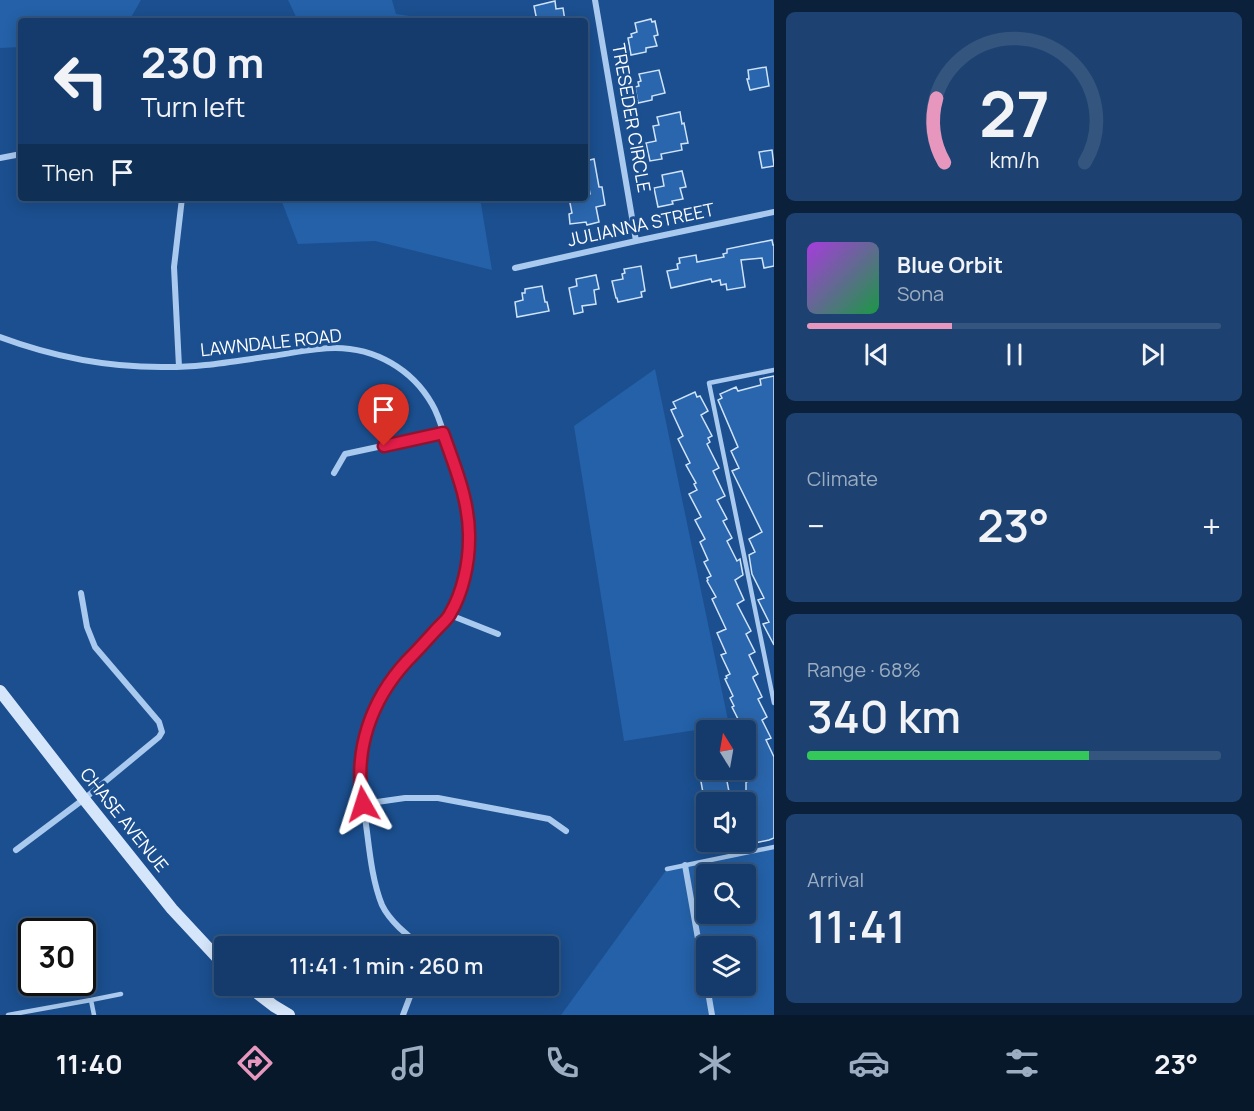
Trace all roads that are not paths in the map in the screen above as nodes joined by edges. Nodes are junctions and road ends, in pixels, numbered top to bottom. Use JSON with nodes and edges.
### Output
{"nodes":[{"id":1,"x":595,"y":0,"type":"edge"},
{"id":2,"x":18,"y":155,"type":"edge"},
{"id":3,"x":0,"y":158,"type":"edge"},
{"id":4,"x":182,"y":201,"type":"edge"},
{"id":5,"x":774,"y":212,"type":"edge"},
{"id":6,"x":636,"y":241,"type":"junction"},
{"id":7,"x":515,"y":267,"type":"dead end"},
{"id":8,"x":0,"y":337,"type":"edge"},
{"id":9,"x":179,"y":367,"type":"junction"},
{"id":10,"x":774,"y":370,"type":"edge"},
{"id":11,"x":443,"y":433,"type":"junction"},
{"id":12,"x":334,"y":473,"type":"dead end"},
{"id":13,"x":81,"y":593,"type":"dead end"},
{"id":14,"x":450,"y":615,"type":"junction"},
{"id":15,"x":498,"y":634,"type":"dead end"},
{"id":16,"x":0,"y":691,"type":"edge"},
{"id":17,"x":774,"y":703,"type":"edge"},
{"id":18,"x":84,"y":800,"type":"junction"},
{"id":19,"x":363,"y":804,"type":"junction"},
{"id":20,"x":566,"y":831,"type":"dead end"},
{"id":21,"x":774,"y":847,"type":"edge"},
{"id":22,"x":16,"y":850,"type":"dead end"},
{"id":23,"x":685,"y":865,"type":"junction"},
{"id":24,"x":667,"y":869,"type":"dead end"},
{"id":25,"x":408,"y":936,"type":"edge"},
{"id":26,"x":698,"y":936,"type":"edge"},
{"id":27,"x":214,"y":954,"type":"edge"},
{"id":28,"x":121,"y":994,"type":"dead end"},
{"id":29,"x":257,"y":996,"type":"edge"},
{"id":30,"x":410,"y":996,"type":"edge"},
{"id":31,"x":709,"y":996,"type":"edge"},
{"id":32,"x":91,"y":1000,"type":"junction"},
{"id":33,"x":271,"y":1011,"type":"edge"},
{"id":34,"x":8,"y":1015,"type":"edge"},
{"id":35,"x":94,"y":1015,"type":"edge"},
{"id":36,"x":289,"y":1015,"type":"edge"},
{"id":37,"x":403,"y":1015,"type":"edge"},
{"id":38,"x":712,"y":1015,"type":"edge"}],
"edges":[{"from":1,"to":6,"type":"street","name":"TRESEDER CIRCLE"},
{"from":2,"to":3,"type":"street"},
{"from":4,"to":9,"type":"street"},
{"from":5,"to":6,"type":"street","name":"JULIANNA STREET"},
{"from":6,"to":7,"type":"street","name":"JULIANNA STREET"},
{"from":8,"to":9,"type":"street","name":"LAWNDALE ROAD"},
{"from":9,"to":11,"type":"street","name":"LAWNDALE ROAD"},
{"from":10,"to":17,"type":"lane"},
{"from":11,"to":12,"type":"street"},
{"from":11,"to":14,"type":"street","name":"LAWNDALE ROAD"},
{"from":13,"to":18,"type":"street"},
{"from":14,"to":15,"type":"street"},
{"from":14,"to":19,"type":"street","name":"LAWNDALE ROAD"},
{"from":16,"to":18,"type":"main road","name":"CHASE AVENUE"},
{"from":18,"to":22,"type":"street"},
{"from":18,"to":27,"type":"main road","name":"CHASE AVENUE"},
{"from":19,"to":20,"type":"street"},
{"from":19,"to":25,"type":"street","name":"LAWNDALE ROAD"},
{"from":21,"to":23,"type":"lane"},
{"from":23,"to":24,"type":"lane"},
{"from":23,"to":26,"type":"street"},
{"from":28,"to":32,"type":"lane"},
{"from":29,"to":33,"type":"main road"},
{"from":30,"to":37,"type":"street"},
{"from":31,"to":38,"type":"street"},
{"from":32,"to":34,"type":"lane"},
{"from":32,"to":35,"type":"lane"},
{"from":33,"to":36,"type":"main road"}]}
